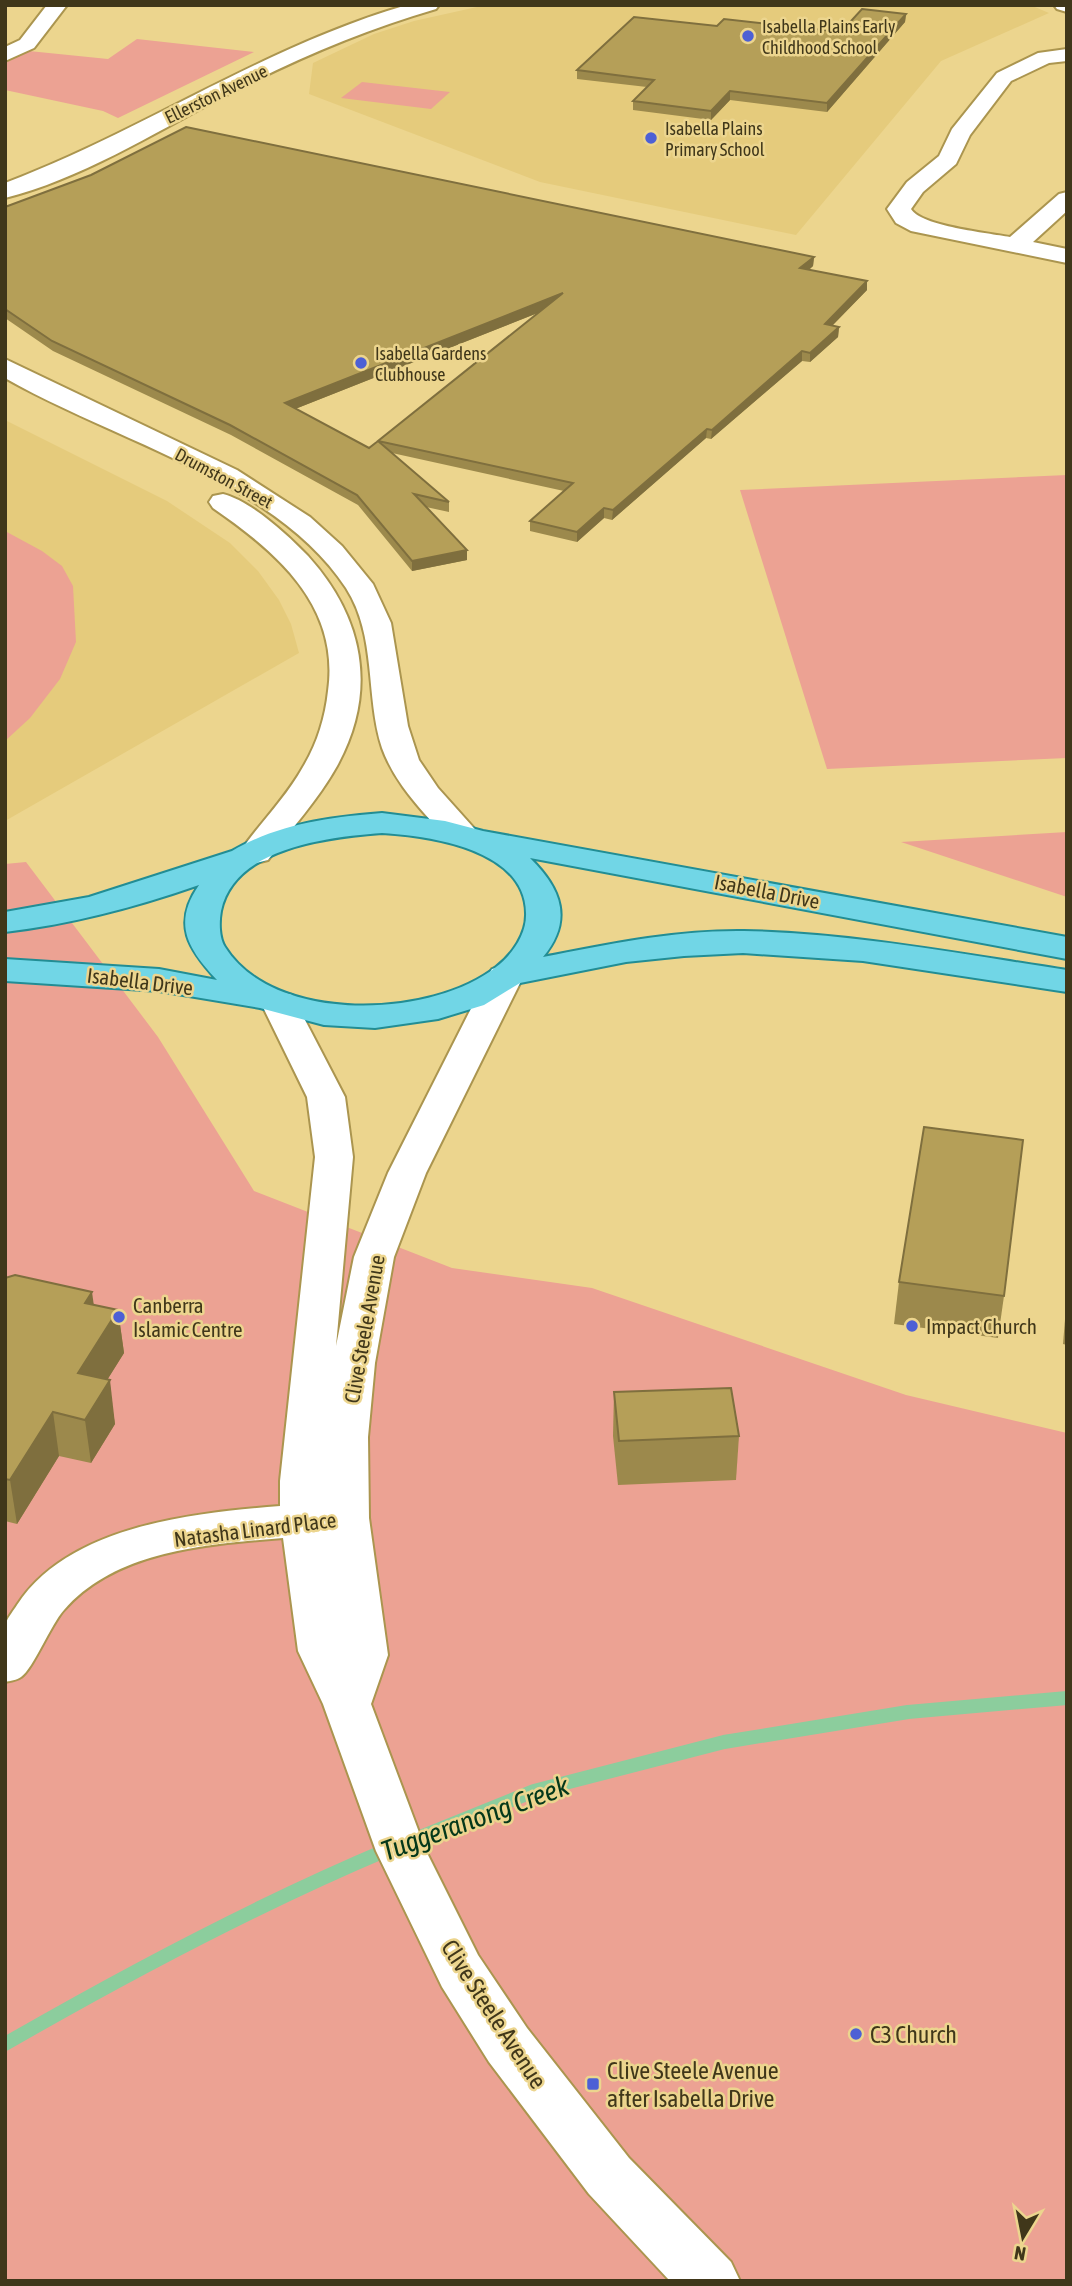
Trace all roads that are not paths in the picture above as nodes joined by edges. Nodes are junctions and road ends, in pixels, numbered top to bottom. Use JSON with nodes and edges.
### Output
{"nodes":[{"id":1,"x":57,"y":5,"type":"edge"},
{"id":2,"x":389,"y":5,"type":"edge"},
{"id":3,"x":421,"y":6,"type":"edge"},
{"id":4,"x":5,"y":55,"type":"edge"},
{"id":5,"x":1067,"y":55,"type":"edge"},
{"id":6,"x":177,"y":105,"type":"junction"},
{"id":7,"x":5,"y":177,"type":"edge"},
{"id":8,"x":5,"y":191,"type":"edge"},
{"id":9,"x":1067,"y":199,"type":"edge"},
{"id":10,"x":1014,"y":246,"type":"junction"},
{"id":11,"x":1067,"y":256,"type":"edge"},
{"id":12,"x":5,"y":367,"type":"edge"},
{"id":13,"x":5,"y":393,"type":"edge"},
{"id":14,"x":466,"y":837,"type":"junction"},
{"id":15,"x":254,"y":854,"type":"junction"},
{"id":16,"x":5,"y":922,"type":"edge"},
{"id":17,"x":1067,"y":948,"type":"edge"},
{"id":18,"x":5,"y":970,"type":"edge"},
{"id":19,"x":507,"y":976,"type":"junction"},
{"id":20,"x":1067,"y":981,"type":"edge"},
{"id":21,"x":277,"y":1002,"type":"junction"},
{"id":22,"x":326,"y":1437,"type":"junction"},
{"id":23,"x":325,"y":1519,"type":"junction"},
{"id":24,"x":5,"y":1664,"type":"edge"},
{"id":25,"x":711,"y":2281,"type":"edge"}],
"edges":[{"from":1,"to":4,"type":"street"},
{"from":2,"to":6,"type":"street","name":"Ellerston Avenue"},
{"from":3,"to":6,"type":"street","name":"Ellerston Avenue"},
{"from":5,"to":10,"type":"street"},
{"from":6,"to":7,"type":"street","name":"Ellerston Avenue"},
{"from":6,"to":8,"type":"street","name":"Ellerston Avenue"},
{"from":9,"to":10,"type":"street"},
{"from":10,"to":11,"type":"street"},
{"from":12,"to":14,"type":"street","name":"Drumston Street"},
{"from":13,"to":15,"type":"street","name":"Drumston Street"},
{"from":14,"to":15,"type":"main road"},
{"from":14,"to":17,"type":"main road","name":"Isabella Drive"},
{"from":14,"to":19,"type":"main road"},
{"from":15,"to":16,"type":"main road"},
{"from":15,"to":21,"type":"main road"},
{"from":18,"to":21,"type":"main road","name":"Isabella Drive"},
{"from":19,"to":20,"type":"main road"},
{"from":19,"to":21,"type":"main road"},
{"from":19,"to":22,"type":"street","name":"Clive Steele Avenue"},
{"from":21,"to":22,"type":"street","name":"Clive Steele Avenue"},
{"from":22,"to":23,"type":"street","name":"Clive Steele Avenue"},
{"from":23,"to":24,"type":"street","name":"Natasha Linard Place"},
{"from":23,"to":25,"type":"street","name":"Clive Steele Avenue"}]}
